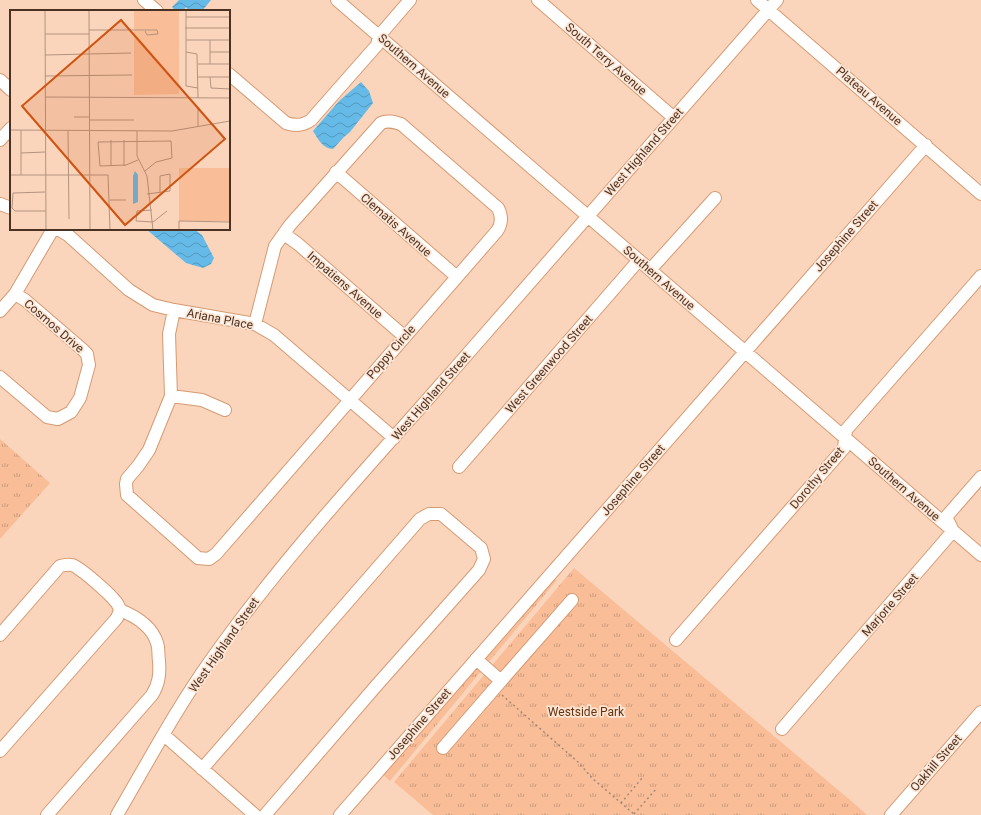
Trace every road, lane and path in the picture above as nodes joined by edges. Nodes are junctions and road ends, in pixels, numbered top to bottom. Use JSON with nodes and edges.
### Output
{"nodes":[{"id":1,"x":144,"y":0,"type":"edge"},
{"id":2,"x":337,"y":0,"type":"edge"},
{"id":3,"x":410,"y":0,"type":"edge"},
{"id":4,"x":538,"y":0,"type":"edge"},
{"id":5,"x":757,"y":0,"type":"edge"},
{"id":6,"x":777,"y":0,"type":"edge"},
{"id":7,"x":156,"y":10,"type":"edge"},
{"id":8,"x":768,"y":10,"type":"junction"},
{"id":9,"x":379,"y":36,"type":"junction"},
{"id":10,"x":230,"y":75,"type":"edge"},
{"id":11,"x":0,"y":80,"type":"edge"},
{"id":12,"x":10,"y":89,"type":"edge"},
{"id":13,"x":674,"y":117,"type":"junction"},
{"id":14,"x":10,"y":129,"type":"edge"},
{"id":15,"x":0,"y":140,"type":"edge"},
{"id":16,"x":926,"y":145,"type":"junction"},
{"id":17,"x":336,"y":172,"type":"junction"},
{"id":18,"x":981,"y":194,"type":"edge"},
{"id":19,"x":715,"y":198,"type":"dead end"},
{"id":20,"x":0,"y":204,"type":"edge"},
{"id":21,"x":10,"y":208,"type":"edge"},
{"id":22,"x":588,"y":217,"type":"junction"},
{"id":23,"x":52,"y":230,"type":"edge"},
{"id":24,"x":60,"y":230,"type":"edge"},
{"id":25,"x":284,"y":234,"type":"junction"},
{"id":26,"x":639,"y":260,"type":"junction"},
{"id":27,"x":650,"y":270,"type":"junction"},
{"id":28,"x":981,"y":276,"type":"edge"},
{"id":29,"x":457,"y":277,"type":"junction"},
{"id":30,"x":15,"y":294,"type":"junction"},
{"id":31,"x":174,"y":310,"type":"junction"},
{"id":32,"x":0,"y":311,"type":"edge"},
{"id":33,"x":255,"y":324,"type":"junction"},
{"id":34,"x":405,"y":337,"type":"junction"},
{"id":35,"x":745,"y":352,"type":"junction"},
{"id":36,"x":0,"y":377,"type":"edge"},
{"id":37,"x":171,"y":396,"type":"junction"},
{"id":38,"x":350,"y":400,"type":"junction"},
{"id":39,"x":225,"y":410,"type":"dead end"},
{"id":40,"x":394,"y":438,"type":"junction"},
{"id":41,"x":846,"y":439,"type":"junction"},
{"id":42,"x":460,"y":467,"type":"dead end"},
{"id":43,"x":981,"y":477,"type":"edge"},
{"id":44,"x":953,"y":531,"type":"junction"},
{"id":45,"x":981,"y":555,"type":"edge"},
{"id":46,"x":572,"y":600,"type":"dead end"},
{"id":47,"x":120,"y":610,"type":"junction"},
{"id":48,"x":0,"y":635,"type":"edge"},
{"id":49,"x":676,"y":640,"type":"dead end"},
{"id":50,"x":476,"y":659,"type":"junction"},
{"id":51,"x":498,"y":685,"type":"junction"},
{"id":52,"x":981,"y":712,"type":"edge"},
{"id":53,"x":782,"y":729,"type":"dead end"},
{"id":54,"x":164,"y":735,"type":"junction"},
{"id":55,"x":443,"y":748,"type":"dead end"},
{"id":56,"x":0,"y":751,"type":"edge"},
{"id":57,"x":202,"y":769,"type":"junction"},
{"id":58,"x":643,"y":777,"type":"dead end"},
{"id":59,"x":657,"y":788,"type":"dead end"},
{"id":60,"x":621,"y":803,"type":"junction"},
{"id":61,"x":47,"y":815,"type":"edge"},
{"id":62,"x":117,"y":815,"type":"edge"},
{"id":63,"x":255,"y":815,"type":"edge"},
{"id":64,"x":265,"y":815,"type":"edge"},
{"id":65,"x":340,"y":815,"type":"edge"},
{"id":66,"x":634,"y":815,"type":"edge"},
{"id":67,"x":891,"y":815,"type":"edge"}],
"edges":[{"from":1,"to":7,"type":"street"},
{"from":2,"to":9,"type":"street","name":"Southern Avenue"},
{"from":3,"to":9,"type":"street"},
{"from":4,"to":13,"type":"street","name":"South Terry Avenue"},
{"from":5,"to":8,"type":"street","name":"Plateau Avenue"},
{"from":6,"to":8,"type":"street","name":"West Highland Street"},
{"from":8,"to":13,"type":"street","name":"West Highland Street"},
{"from":8,"to":16,"type":"street","name":"Plateau Avenue"},
{"from":9,"to":10,"type":"street"},
{"from":9,"to":22,"type":"street","name":"Southern Avenue"},
{"from":11,"to":12,"type":"street"},
{"from":13,"to":22,"type":"street","name":"West Highland Street"},
{"from":14,"to":15,"type":"street"},
{"from":16,"to":18,"type":"street","name":"Plateau Avenue"},
{"from":16,"to":35,"type":"street","name":"Josephine Street"},
{"from":17,"to":25,"type":"street","name":"Poppy Circle"},
{"from":17,"to":29,"type":"street","name":"Clematis Avenue"},
{"from":17,"to":29,"type":"street","name":"Poppy Circle"},
{"from":19,"to":27,"type":"street"},
{"from":20,"to":21,"type":"street"},
{"from":22,"to":26,"type":"street","name":"Southern Avenue"},
{"from":22,"to":40,"type":"street","name":"West Highland Street"},
{"from":23,"to":30,"type":"street","name":"Cosmos Drive"},
{"from":24,"to":31,"type":"street","name":"Ariana Place"},
{"from":25,"to":33,"type":"street","name":"Poppy Circle"},
{"from":25,"to":34,"type":"street","name":"Impatiens Avenue"},
{"from":26,"to":27,"type":"street","name":"Southern Avenue"},
{"from":26,"to":42,"type":"street","name":"West Greenwood Street"},
{"from":27,"to":35,"type":"street","name":"Southern Avenue"},
{"from":28,"to":41,"type":"street","name":"Dorothy Street"},
{"from":29,"to":34,"type":"street","name":"Poppy Circle"},
{"from":30,"to":32,"type":"street","name":"Cosmos Drive"},
{"from":30,"to":36,"type":"street","name":"Cosmos Drive"},
{"from":31,"to":33,"type":"street","name":"Ariana Place"},
{"from":31,"to":37,"type":"street","name":"Poppy Circle"},
{"from":33,"to":38,"type":"street","name":"Ariana Place"},
{"from":34,"to":38,"type":"street","name":"Poppy Circle"},
{"from":35,"to":41,"type":"street","name":"Southern Avenue"},
{"from":35,"to":50,"type":"street","name":"Josephine Street"},
{"from":37,"to":38,"type":"street","name":"Poppy Circle"},
{"from":37,"to":39,"type":"street"},
{"from":38,"to":40,"type":"street","name":"Ariana Place"},
{"from":40,"to":54,"type":"street","name":"West Highland Street"},
{"from":41,"to":44,"type":"street","name":"Southern Avenue"},
{"from":41,"to":49,"type":"street","name":"Dorothy Street"},
{"from":43,"to":44,"type":"street"},
{"from":44,"to":45,"type":"street","name":"Southern Avenue"},
{"from":44,"to":53,"type":"street","name":"Marjorie Street"},
{"from":46,"to":51,"type":"street"},
{"from":47,"to":48,"type":"street"},
{"from":47,"to":56,"type":"street"},
{"from":47,"to":61,"type":"street"},
{"from":50,"to":51,"type":"street"},
{"from":50,"to":65,"type":"street","name":"Josephine Street"},
{"from":51,"to":55,"type":"street"},
{"from":51,"to":60,"type":"path"},
{"from":52,"to":67,"type":"street","name":"Oakhill Street"},
{"from":54,"to":57,"type":"street"},
{"from":54,"to":62,"type":"street","name":"West Highland Street"},
{"from":57,"to":63,"type":"street"},
{"from":57,"to":64,"type":"street"},
{"from":58,"to":60,"type":"path"},
{"from":59,"to":66,"type":"path"},
{"from":60,"to":66,"type":"path"}]}
